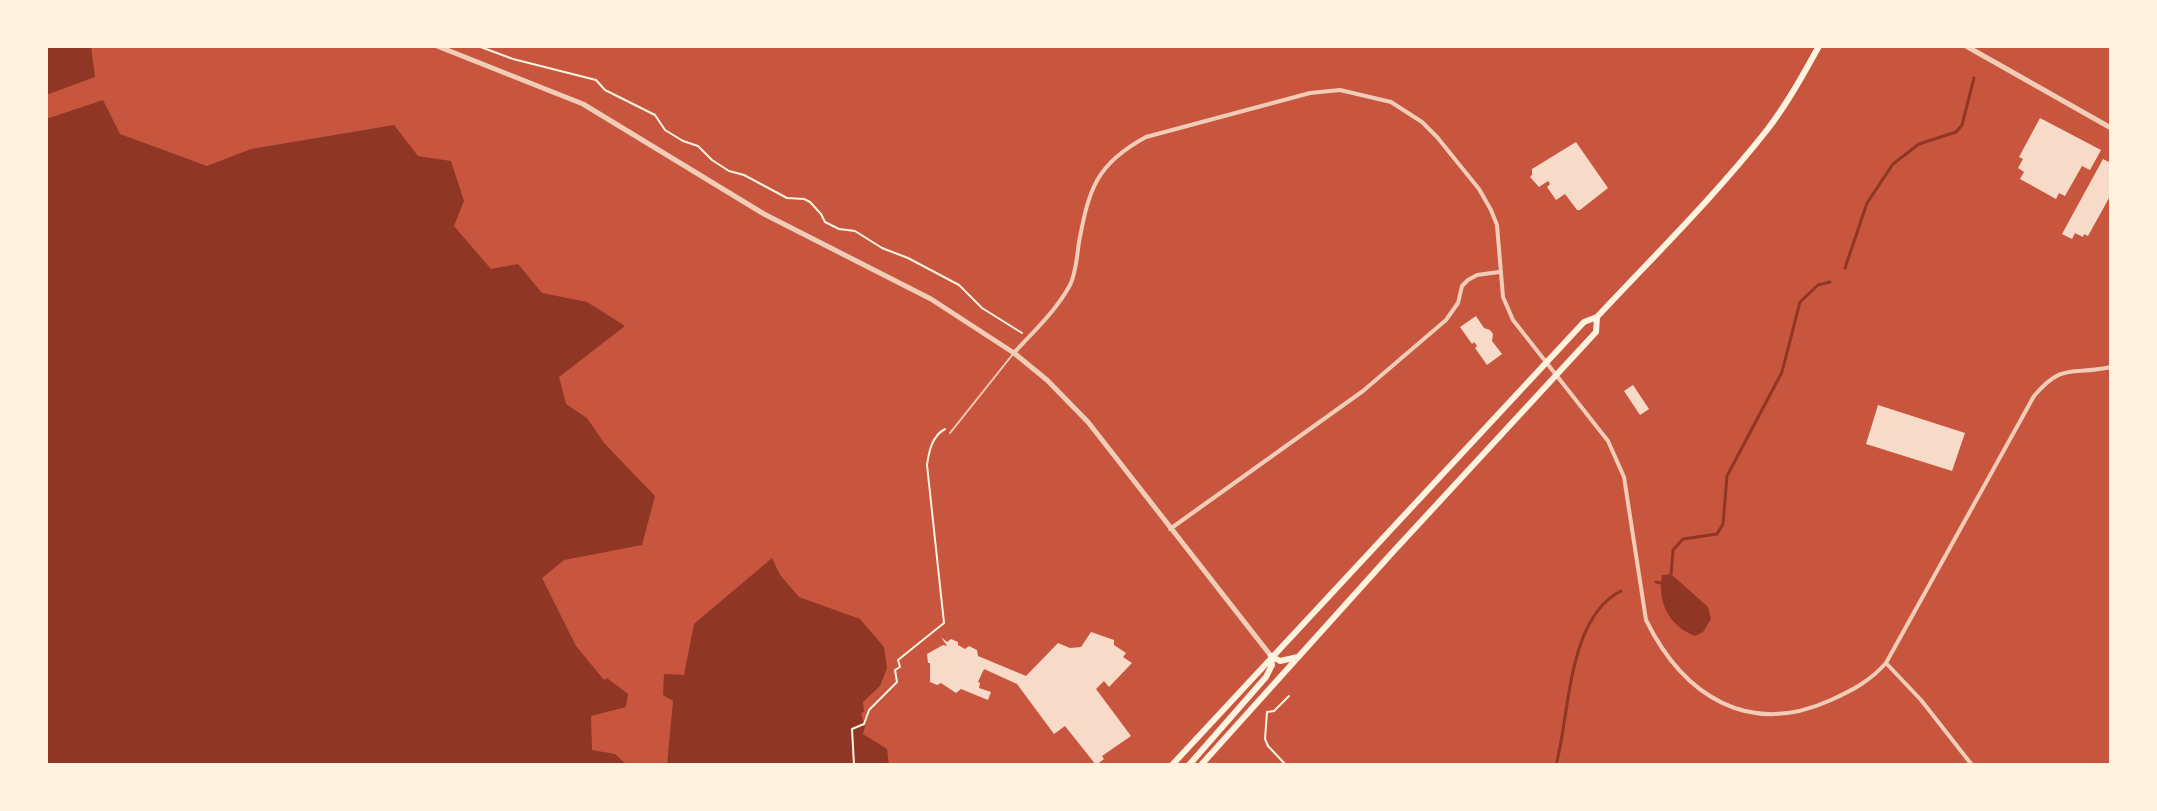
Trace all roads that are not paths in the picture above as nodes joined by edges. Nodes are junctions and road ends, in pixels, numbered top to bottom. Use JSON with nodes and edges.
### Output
{"nodes":[{"id":1,"x":437,"y":46,"type":"edge"},
{"id":2,"x":1819,"y":46,"type":"edge"},
{"id":3,"x":1966,"y":46,"type":"edge"},
{"id":4,"x":2111,"y":128,"type":"edge"},
{"id":5,"x":1499,"y":272,"type":"junction"},
{"id":6,"x":1597,"y":317,"type":"junction"},
{"id":7,"x":1014,"y":353,"type":"junction"},
{"id":8,"x":1545,"y":364,"type":"junction"},
{"id":9,"x":2111,"y":367,"type":"edge"},
{"id":10,"x":1555,"y":376,"type":"junction"},
{"id":11,"x":950,"y":433,"type":"dead end"},
{"id":12,"x":1170,"y":529,"type":"junction"},
{"id":13,"x":1301,"y":655,"type":"junction"},
{"id":14,"x":1271,"y":656,"type":"junction"},
{"id":15,"x":1886,"y":663,"type":"junction"},
{"id":16,"x":1172,"y":765,"type":"edge"},
{"id":17,"x":1189,"y":765,"type":"edge"},
{"id":18,"x":1201,"y":765,"type":"edge"},
{"id":19,"x":1972,"y":765,"type":"edge"}],
"edges":[{"from":1,"to":7,"type":"street"},
{"from":2,"to":6,"type":"main road"},
{"from":3,"to":4,"type":"street"},
{"from":5,"to":7,"type":"street"},
{"from":5,"to":8,"type":"street"},
{"from":5,"to":12,"type":"street"},
{"from":6,"to":8,"type":"main road"},
{"from":6,"to":10,"type":"main road"},
{"from":7,"to":11,"type":"lane"},
{"from":7,"to":12,"type":"street"},
{"from":8,"to":10,"type":"street"},
{"from":8,"to":14,"type":"main road"},
{"from":9,"to":15,"type":"street"},
{"from":10,"to":13,"type":"main road"},
{"from":10,"to":15,"type":"street"},
{"from":12,"to":14,"type":"street"},
{"from":13,"to":14,"type":"main road"},
{"from":13,"to":18,"type":"main road"},
{"from":14,"to":16,"type":"main road"},
{"from":14,"to":17,"type":"main road"},
{"from":15,"to":19,"type":"street"}]}
